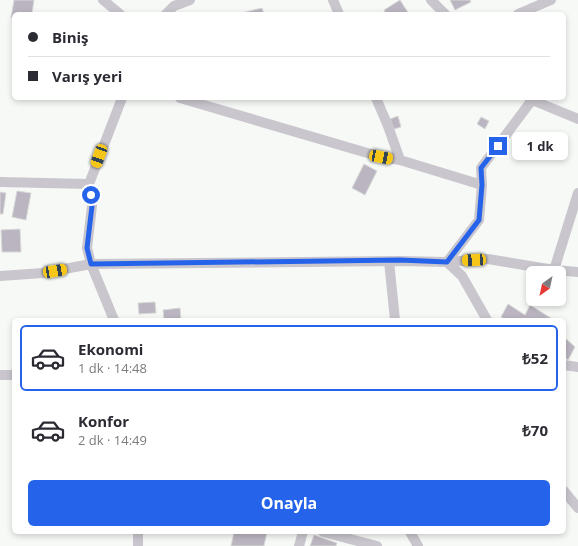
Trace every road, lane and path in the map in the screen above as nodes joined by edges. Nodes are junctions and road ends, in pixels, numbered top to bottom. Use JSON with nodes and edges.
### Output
{"nodes":[{"id":1,"x":103,"y":0,"type":"edge"},
{"id":2,"x":190,"y":0,"type":"edge"},
{"id":3,"x":333,"y":0,"type":"edge"},
{"id":4,"x":432,"y":0,"type":"edge"},
{"id":5,"x":551,"y":0,"type":"edge"},
{"id":6,"x":118,"y":12,"type":"edge"},
{"id":7,"x":168,"y":12,"type":"edge"},
{"id":8,"x":338,"y":12,"type":"edge"},
{"id":9,"x":443,"y":12,"type":"edge"},
{"id":10,"x":523,"y":12,"type":"edge"},
{"id":11,"x":121,"y":100,"type":"edge"},
{"id":12,"x":187,"y":100,"type":"edge"},
{"id":13,"x":377,"y":100,"type":"edge"},
{"id":14,"x":529,"y":100,"type":"edge"},
{"id":15,"x":532,"y":100,"type":"edge"},
{"id":16,"x":578,"y":119,"type":"edge"},
{"id":17,"x":400,"y":160,"type":"junction"},
{"id":18,"x":0,"y":182,"type":"edge"},
{"id":19,"x":89,"y":184,"type":"junction"},
{"id":20,"x":482,"y":185,"type":"junction"},
{"id":21,"x":578,"y":193,"type":"edge"},
{"id":22,"x":389,"y":261,"type":"junction"},
{"id":23,"x":447,"y":262,"type":"junction"},
{"id":24,"x":91,"y":264,"type":"junction"},
{"id":25,"x":530,"y":266,"type":"edge"},
{"id":26,"x":555,"y":266,"type":"edge"},
{"id":27,"x":566,"y":271,"type":"edge"},
{"id":28,"x":578,"y":272,"type":"edge"},
{"id":29,"x":0,"y":276,"type":"edge"},
{"id":30,"x":113,"y":318,"type":"edge"},
{"id":31,"x":395,"y":318,"type":"edge"},
{"id":32,"x":486,"y":318,"type":"edge"},
{"id":33,"x":566,"y":365,"type":"edge"},
{"id":34,"x":578,"y":367,"type":"edge"},
{"id":35,"x":12,"y":375,"type":"edge"},
{"id":36,"x":0,"y":376,"type":"edge"},
{"id":37,"x":566,"y":493,"type":"edge"},
{"id":38,"x":578,"y":508,"type":"edge"},
{"id":39,"x":138,"y":534,"type":"edge"},
{"id":40,"x":302,"y":534,"type":"edge"},
{"id":41,"x":331,"y":534,"type":"edge"},
{"id":42,"x":411,"y":534,"type":"edge"},
{"id":43,"x":138,"y":546,"type":"edge"},
{"id":44,"x":299,"y":546,"type":"edge"},
{"id":45,"x":377,"y":546,"type":"edge"},
{"id":46,"x":418,"y":546,"type":"edge"}],
"edges":[{"from":1,"to":6,"type":"street"},
{"from":2,"to":7,"type":"street"},
{"from":3,"to":8,"type":"street"},
{"from":4,"to":9,"type":"street"},
{"from":5,"to":10,"type":"street"},
{"from":11,"to":19,"type":"street"},
{"from":12,"to":17,"type":"street"},
{"from":13,"to":17,"type":"street"},
{"from":14,"to":20,"type":"street"},
{"from":15,"to":16,"type":"street"},
{"from":17,"to":20,"type":"street"},
{"from":18,"to":19,"type":"street"},
{"from":19,"to":24,"type":"street"},
{"from":20,"to":23,"type":"street"},
{"from":21,"to":26,"type":"street"},
{"from":22,"to":23,"type":"street"},
{"from":22,"to":24,"type":"street"},
{"from":22,"to":31,"type":"street"},
{"from":23,"to":25,"type":"street"},
{"from":23,"to":32,"type":"street"},
{"from":24,"to":29,"type":"street"},
{"from":24,"to":30,"type":"street"},
{"from":27,"to":28,"type":"street"},
{"from":33,"to":34,"type":"street"},
{"from":35,"to":36,"type":"street"},
{"from":37,"to":38,"type":"street"},
{"from":39,"to":43,"type":"street"},
{"from":40,"to":44,"type":"street"},
{"from":41,"to":45,"type":"street"},
{"from":42,"to":46,"type":"street"}]}
